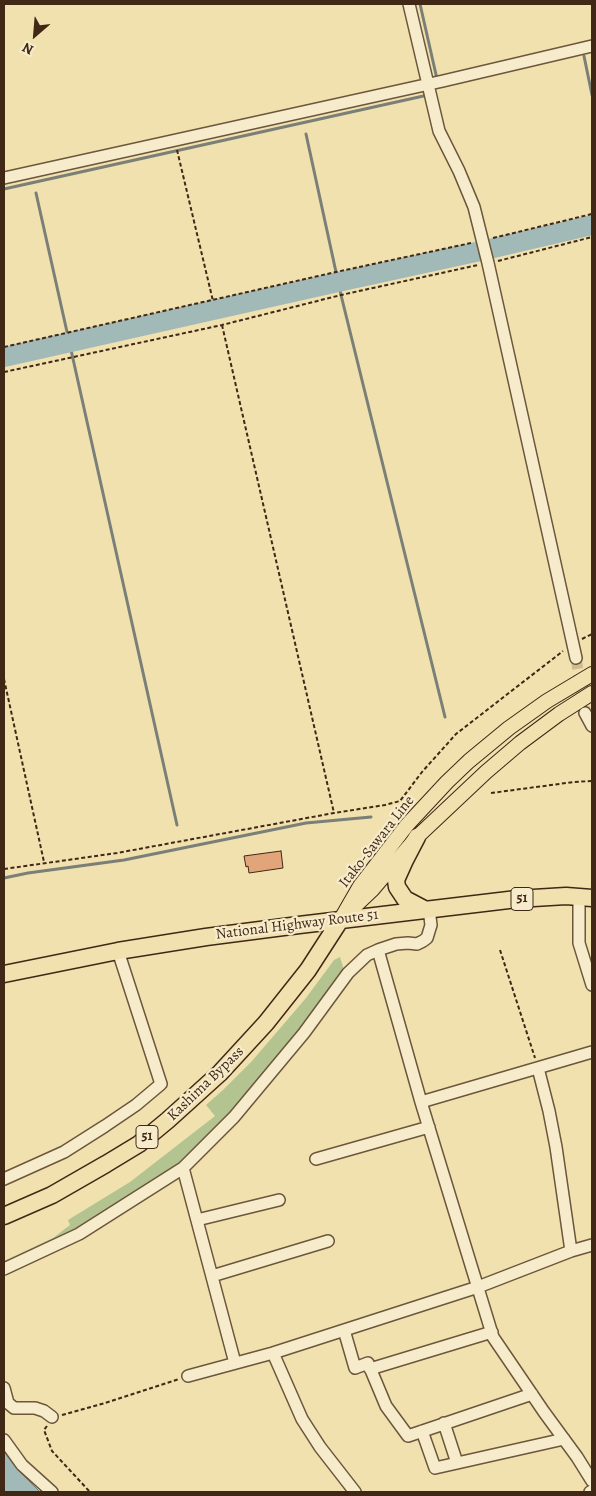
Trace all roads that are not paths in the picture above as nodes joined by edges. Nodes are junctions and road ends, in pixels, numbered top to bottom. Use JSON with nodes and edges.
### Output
{"nodes":[{"id":1,"x":409,"y":4,"type":"edge"},
{"id":2,"x":592,"y":46,"type":"edge"},
{"id":3,"x":433,"y":88,"type":"junction"},
{"id":4,"x":4,"y":178,"type":"edge"},
{"id":5,"x":576,"y":658,"type":"tunnel mouth"},
{"id":6,"x":592,"y":674,"type":"edge"},
{"id":7,"x":592,"y":693,"type":"edge"},
{"id":8,"x":585,"y":713,"type":"tunnel mouth"},
{"id":9,"x":592,"y":726,"type":"edge"},
{"id":10,"x":417,"y":838,"type":"junction"},
{"id":11,"x":586,"y":897,"type":"edge"},
{"id":12,"x":426,"y":909,"type":"junction"},
{"id":13,"x":341,"y":919,"type":"junction"},
{"id":14,"x":378,"y":950,"type":"junction"},
{"id":15,"x":118,"y":951,"type":"junction"},
{"id":16,"x":4,"y":974,"type":"edge"},
{"id":17,"x":592,"y":985,"type":"edge"},
{"id":18,"x":592,"y":1052,"type":"edge"},
{"id":19,"x":538,"y":1068,"type":"junction"},
{"id":20,"x":421,"y":1102,"type":"junction"},
{"id":21,"x":429,"y":1127,"type":"junction"},
{"id":22,"x":316,"y":1159,"type":"dead end"},
{"id":23,"x":183,"y":1168,"type":"junction"},
{"id":24,"x":4,"y":1179,"type":"edge"},
{"id":25,"x":279,"y":1200,"type":"dead end"},
{"id":26,"x":4,"y":1216,"type":"edge"},
{"id":27,"x":197,"y":1220,"type":"junction"},
{"id":28,"x":328,"y":1241,"type":"dead end"},
{"id":29,"x":592,"y":1245,"type":"edge"},
{"id":30,"x":571,"y":1251,"type":"junction"},
{"id":31,"x":4,"y":1269,"type":"edge"},
{"id":32,"x":212,"y":1276,"type":"junction"},
{"id":33,"x":478,"y":1286,"type":"junction"},
{"id":34,"x":344,"y":1330,"type":"junction"},
{"id":35,"x":492,"y":1332,"type":"junction"},
{"id":36,"x":273,"y":1353,"type":"junction"},
{"id":37,"x":235,"y":1363,"type":"junction"},
{"id":38,"x":370,"y":1368,"type":"junction"},
{"id":39,"x":188,"y":1376,"type":"road end"},
{"id":40,"x":4,"y":1388,"type":"edge"},
{"id":41,"x":532,"y":1394,"type":"junction"},
{"id":42,"x":52,"y":1417,"type":"road end"},
{"id":43,"x":444,"y":1423,"type":"junction"},
{"id":44,"x":422,"y":1431,"type":"junction"},
{"id":45,"x":564,"y":1439,"type":"junction"},
{"id":46,"x":4,"y":1440,"type":"edge"},
{"id":47,"x":456,"y":1463,"type":"junction"},
{"id":48,"x":592,"y":1481,"type":"edge"},
{"id":49,"x":52,"y":1492,"type":"edge"},
{"id":50,"x":355,"y":1492,"type":"edge"}],
"edges":[{"from":1,"to":3,"type":"street"},
{"from":2,"to":3,"type":"street"},
{"from":3,"to":4,"type":"street"},
{"from":3,"to":5,"type":"street"},
{"from":6,"to":13,"type":"main road","name":"Itako-Sawara Line"},
{"from":7,"to":10,"type":"main road","name":"Itako-Sawara Line"},
{"from":8,"to":9,"type":"street"},
{"from":10,"to":12,"type":"highway"},
{"from":10,"to":13,"type":"main road","name":"Itako-Sawara Line"},
{"from":11,"to":12,"type":"highway","name":"National Highway Route 51","number":"51"},
{"from":11,"to":17,"type":"street"},
{"from":12,"to":13,"type":"highway","name":"National Highway Route 51","number":"51"},
{"from":12,"to":14,"type":"street"},
{"from":13,"to":15,"type":"highway","name":"National Highway Route 51","number":"51"},
{"from":13,"to":26,"type":"highway","name":"Kashima Bypass","number":"51"},
{"from":14,"to":20,"type":"street"},
{"from":14,"to":23,"type":"street"},
{"from":15,"to":16,"type":"highway","name":"National Highway Route 51","number":"51"},
{"from":15,"to":24,"type":"street"},
{"from":18,"to":19,"type":"street"},
{"from":19,"to":20,"type":"street"},
{"from":19,"to":30,"type":"street"},
{"from":20,"to":21,"type":"street"},
{"from":21,"to":22,"type":"street"},
{"from":21,"to":33,"type":"street"},
{"from":23,"to":27,"type":"street"},
{"from":23,"to":31,"type":"street"},
{"from":25,"to":27,"type":"street"},
{"from":27,"to":32,"type":"street"},
{"from":28,"to":32,"type":"street"},
{"from":29,"to":30,"type":"street"},
{"from":30,"to":33,"type":"street"},
{"from":32,"to":37,"type":"street"},
{"from":33,"to":34,"type":"street"},
{"from":33,"to":35,"type":"street"},
{"from":34,"to":36,"type":"street"},
{"from":34,"to":38,"type":"street"},
{"from":35,"to":38,"type":"street"},
{"from":35,"to":41,"type":"street"},
{"from":36,"to":37,"type":"street"},
{"from":36,"to":50,"type":"street"},
{"from":37,"to":39,"type":"street"},
{"from":38,"to":44,"type":"street"},
{"from":40,"to":42,"type":"street"},
{"from":41,"to":43,"type":"street"},
{"from":41,"to":45,"type":"street"},
{"from":43,"to":44,"type":"street"},
{"from":43,"to":47,"type":"street"},
{"from":44,"to":47,"type":"street"},
{"from":45,"to":47,"type":"street"},
{"from":45,"to":48,"type":"street"},
{"from":46,"to":49,"type":"street"}]}
